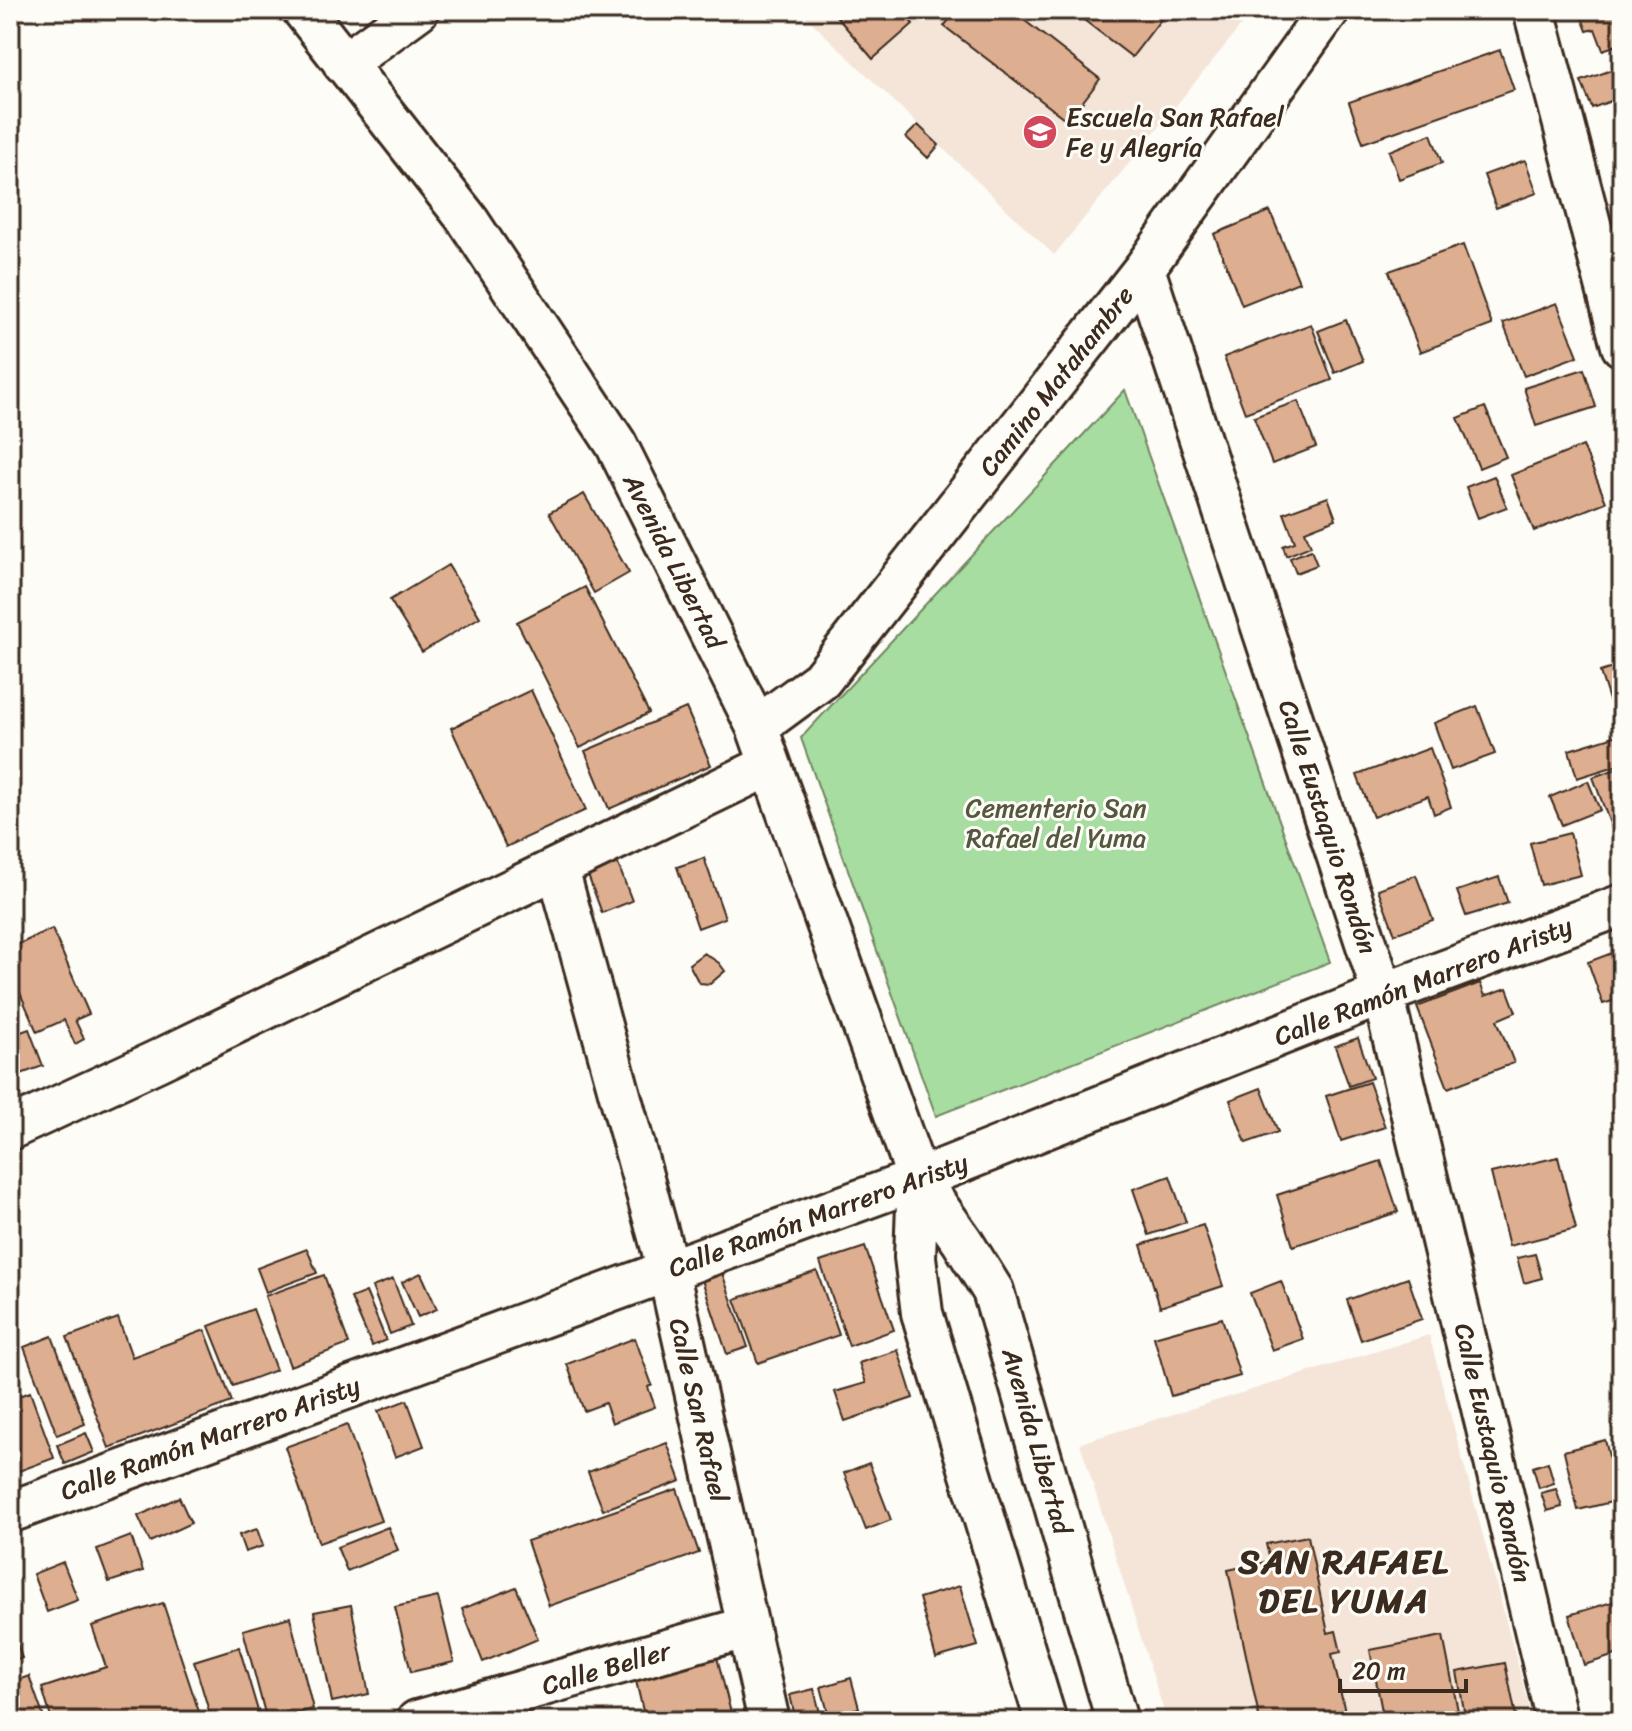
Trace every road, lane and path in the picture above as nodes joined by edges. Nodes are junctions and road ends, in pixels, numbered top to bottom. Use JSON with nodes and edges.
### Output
{"nodes":[{"id":1,"x":303,"y":10,"type":"edge"},
{"id":2,"x":418,"y":10,"type":"edge"},
{"id":3,"x":1329,"y":10,"type":"edge"},
{"id":4,"x":1534,"y":10,"type":"edge"},
{"id":5,"x":344,"y":64,"type":"junction"},
{"id":6,"x":1144,"y":269,"type":"junction"},
{"id":7,"x":1622,"y":346,"type":"edge"},
{"id":8,"x":757,"y":727,"type":"junction"},
{"id":9,"x":770,"y":765,"type":"junction"},
{"id":10,"x":558,"y":869,"type":"junction"},
{"id":11,"x":1622,"y":905,"type":"edge"},
{"id":12,"x":1383,"y":994,"type":"junction"},
{"id":13,"x":10,"y":1129,"type":"edge"},
{"id":14,"x":918,"y":1179,"type":"junction"},
{"id":15,"x":668,"y":1270,"type":"junction"},
{"id":16,"x":10,"y":1512,"type":"edge"},
{"id":17,"x":748,"y":1627,"type":"junction"},
{"id":18,"x":417,"y":1721,"type":"edge"},
{"id":19,"x":769,"y":1721,"type":"edge"},
{"id":20,"x":1046,"y":1721,"type":"edge"},
{"id":21,"x":1117,"y":1721,"type":"edge"},
{"id":22,"x":1557,"y":1721,"type":"edge"}],
"edges":[{"from":1,"to":5,"type":"street","name":"Avenida Libertad"},
{"from":2,"to":5,"type":"street"},
{"from":3,"to":6,"type":"street","name":"Camino Matahambre"},
{"from":4,"to":7,"type":"street"},
{"from":5,"to":8,"type":"street","name":"Avenida Libertad"},
{"from":6,"to":8,"type":"street","name":"Camino Matahambre"},
{"from":6,"to":12,"type":"street","name":"Calle Eustaquio Rondón"},
{"from":8,"to":9,"type":"street","name":"Avenida Libertad"},
{"from":9,"to":10,"type":"street"},
{"from":9,"to":14,"type":"street","name":"Avenida Libertad"},
{"from":10,"to":13,"type":"street"},
{"from":10,"to":15,"type":"street","name":"Calle San Rafael"},
{"from":11,"to":12,"type":"street","name":"Calle Ramón Marrero Aristy"},
{"from":12,"to":14,"type":"street","name":"Calle Ramón Marrero Aristy"},
{"from":12,"to":22,"type":"street","name":"Calle Eustaquio Rondón"},
{"from":14,"to":15,"type":"street","name":"Calle Ramón Marrero Aristy"},
{"from":14,"to":20,"type":"street","name":"Avenida Libertad"},
{"from":14,"to":21,"type":"street","name":"Avenida Libertad"},
{"from":15,"to":16,"type":"street","name":"Calle Ramón Marrero Aristy"},
{"from":15,"to":17,"type":"street","name":"Calle San Rafael"},
{"from":17,"to":18,"type":"street","name":"Calle Beller"},
{"from":17,"to":19,"type":"street","name":"Calle San Rafael"}]}
